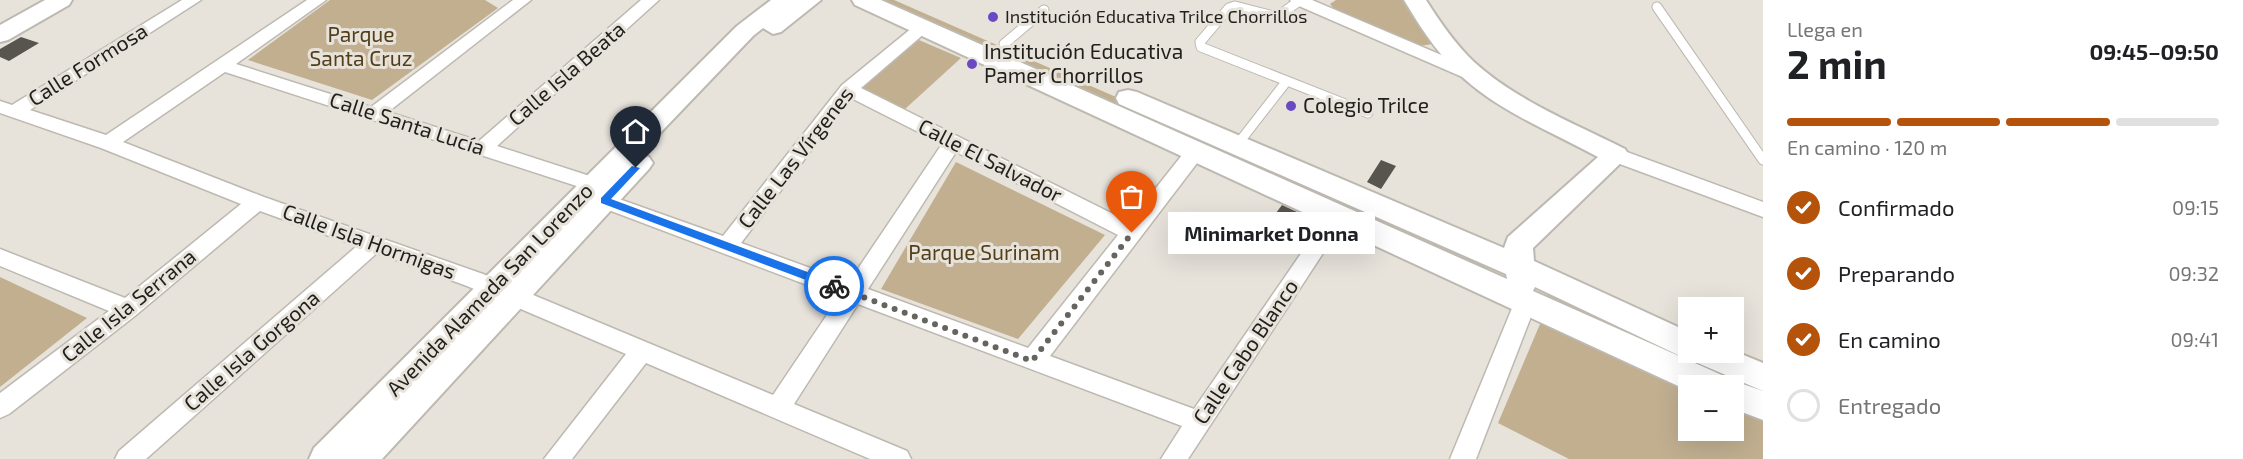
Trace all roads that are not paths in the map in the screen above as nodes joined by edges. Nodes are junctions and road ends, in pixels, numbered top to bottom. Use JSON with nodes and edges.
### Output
{"nodes":[{"id":1,"x":31,"y":0,"type":"edge"},
{"id":2,"x":62,"y":0,"type":"edge"},
{"id":3,"x":193,"y":0,"type":"edge"},
{"id":4,"x":318,"y":0,"type":"edge"},
{"id":5,"x":651,"y":0,"type":"edge"},
{"id":6,"x":785,"y":0,"type":"edge"},
{"id":7,"x":810,"y":0,"type":"edge"},
{"id":8,"x":863,"y":0,"type":"edge"},
{"id":9,"x":902,"y":0,"type":"edge"},
{"id":10,"x":1298,"y":0,"type":"edge"},
{"id":11,"x":1304,"y":0,"type":"edge"},
{"id":12,"x":1415,"y":0,"type":"edge"},
{"id":13,"x":517,"y":1,"type":"edge"},
{"id":14,"x":1657,"y":7,"type":"dead end"},
{"id":15,"x":1044,"y":10,"type":"dead end"},
{"id":16,"x":0,"y":17,"type":"edge"},
{"id":17,"x":924,"y":27,"type":"junction"},
{"id":18,"x":0,"y":35,"type":"edge"},
{"id":19,"x":1004,"y":44,"type":"junction"},
{"id":20,"x":222,"y":65,"type":"junction"},
{"id":21,"x":1476,"y":76,"type":"junction"},
{"id":22,"x":1286,"y":82,"type":"junction"},
{"id":23,"x":848,"y":89,"type":"junction"},
{"id":24,"x":7,"y":110,"type":"edge"},
{"id":25,"x":375,"y":113,"type":"junction"},
{"id":26,"x":1368,"y":113,"type":"dead end"},
{"id":27,"x":953,"y":142,"type":"junction"},
{"id":28,"x":108,"y":143,"type":"junction"},
{"id":29,"x":1237,"y":145,"type":"junction"},
{"id":30,"x":483,"y":148,"type":"junction"},
{"id":31,"x":1197,"y":150,"type":"junction"},
{"id":32,"x":1616,"y":155,"type":"junction"},
{"id":33,"x":1763,"y":160,"type":"edge"},
{"id":34,"x":598,"y":192,"type":"junction"},
{"id":35,"x":257,"y":202,"type":"junction"},
{"id":36,"x":1763,"y":210,"type":"edge"},
{"id":37,"x":1338,"y":215,"type":"junction"},
{"id":38,"x":1132,"y":233,"type":"junction"},
{"id":39,"x":375,"y":243,"type":"junction"},
{"id":40,"x":727,"y":246,"type":"junction"},
{"id":41,"x":0,"y":257,"type":"edge"},
{"id":42,"x":1519,"y":267,"type":"junction"},
{"id":43,"x":504,"y":292,"type":"junction"},
{"id":44,"x":854,"y":294,"type":"junction"},
{"id":45,"x":1526,"y":302,"type":"junction"},
{"id":46,"x":128,"y":309,"type":"junction"},
{"id":47,"x":1678,"y":341,"type":"edge"},
{"id":48,"x":642,"y":351,"type":"junction"},
{"id":49,"x":1032,"y":361,"type":"junction"},
{"id":50,"x":1731,"y":363,"type":"edge"},
{"id":51,"x":1688,"y":375,"type":"edge"},
{"id":52,"x":1763,"y":376,"type":"edge"},
{"id":53,"x":1744,"y":399,"type":"edge"},
{"id":54,"x":1763,"y":406,"type":"edge"},
{"id":55,"x":0,"y":407,"type":"edge"},
{"id":56,"x":778,"y":408,"type":"junction"},
{"id":57,"x":1198,"y":420,"type":"junction"},
{"id":58,"x":128,"y":459,"type":"edge"},
{"id":59,"x":326,"y":459,"type":"edge"},
{"id":60,"x":358,"y":459,"type":"edge"},
{"id":61,"x":557,"y":459,"type":"edge"},
{"id":62,"x":898,"y":459,"type":"edge"},
{"id":63,"x":1174,"y":459,"type":"edge"},
{"id":64,"x":1463,"y":459,"type":"edge"}],
"edges":[{"from":1,"to":16,"type":"main road"},
{"from":2,"to":18,"type":"main road"},
{"from":3,"to":24,"type":"street","name":"Calle Formosa"},
{"from":4,"to":20,"type":"street"},
{"from":5,"to":30,"type":"street","name":"Calle Isla Beata"},
{"from":6,"to":34,"type":"main road","name":"Avenida Alameda San Lorenzo"},
{"from":7,"to":34,"type":"main road","name":"Avenida Alameda San Lorenzo"},
{"from":8,"to":17,"type":"main road"},
{"from":9,"to":19,"type":"main road"},
{"from":10,"to":11,"type":"street"},
{"from":10,"to":21,"type":"street"},
{"from":10,"to":22,"type":"lane"},
{"from":12,"to":21,"type":"main road"},
{"from":13,"to":25,"type":"street"},
{"from":14,"to":33,"type":"lane"},
{"from":15,"to":19,"type":"lane"},
{"from":17,"to":23,"type":"street","name":"Calle Las Vírgenes"},
{"from":17,"to":31,"type":"main road"},
{"from":19,"to":29,"type":"main road"},
{"from":20,"to":25,"type":"street","name":"Calle Santa Lucía"},
{"from":20,"to":28,"type":"street"},
{"from":21,"to":32,"type":"main road"},
{"from":22,"to":26,"type":"lane"},
{"from":22,"to":29,"type":"lane"},
{"from":23,"to":27,"type":"street","name":"Calle El Salvador"},
{"from":23,"to":40,"type":"street","name":"Calle Las Vírgenes"},
{"from":24,"to":28,"type":"street","name":"Calle Isla Hormigas"},
{"from":25,"to":30,"type":"street","name":"Calle Santa Lucía"},
{"from":27,"to":38,"type":"street","name":"Calle El Salvador"},
{"from":27,"to":44,"type":"street"},
{"from":28,"to":35,"type":"street","name":"Calle Isla Hormigas"},
{"from":29,"to":42,"type":"main road"},
{"from":30,"to":34,"type":"street","name":"Calle Santa Lucía"},
{"from":31,"to":37,"type":"main road"},
{"from":31,"to":38,"type":"street"},
{"from":32,"to":36,"type":"street"},
{"from":32,"to":42,"type":"main road"},
{"from":34,"to":40,"type":"street","name":"Calle Santa Lucía"},
{"from":34,"to":43,"type":"main road","name":"Avenida Alameda San Lorenzo"},
{"from":35,"to":39,"type":"street","name":"Calle Isla Hormigas"},
{"from":35,"to":46,"type":"street","name":"Calle Isla Serrana"},
{"from":37,"to":45,"type":"main road"},
{"from":37,"to":57,"type":"street","name":"Calle Cabo Blanco"},
{"from":38,"to":49,"type":"street"},
{"from":39,"to":43,"type":"street","name":"Calle Isla Hormigas"},
{"from":39,"to":58,"type":"street","name":"Calle Isla Gorgona"},
{"from":40,"to":44,"type":"street","name":"Calle Santa Lucía"},
{"from":41,"to":46,"type":"street"},
{"from":42,"to":45,"type":"main road"},
{"from":42,"to":47,"type":"main road"},
{"from":43,"to":48,"type":"street","name":"Calle Isla Hormigas"},
{"from":43,"to":59,"type":"main road","name":"Avenida Alameda San Lorenzo"},
{"from":43,"to":60,"type":"main road","name":"Avenida Alameda San Lorenzo"},
{"from":44,"to":49,"type":"street","name":"Calle Santa Lucía"},
{"from":44,"to":56,"type":"street"},
{"from":45,"to":51,"type":"main road"},
{"from":45,"to":64,"type":"street"},
{"from":46,"to":55,"type":"street","name":"Calle Isla Serrana"},
{"from":48,"to":56,"type":"street","name":"Calle Isla Hormigas"},
{"from":48,"to":61,"type":"street"},
{"from":49,"to":57,"type":"street","name":"Calle Santa Lucía"},
{"from":50,"to":52,"type":"main road"},
{"from":53,"to":54,"type":"main road"},
{"from":56,"to":62,"type":"street","name":"Calle Isla Hormigas"},
{"from":57,"to":63,"type":"street","name":"Calle Cabo Blanco"}]}
